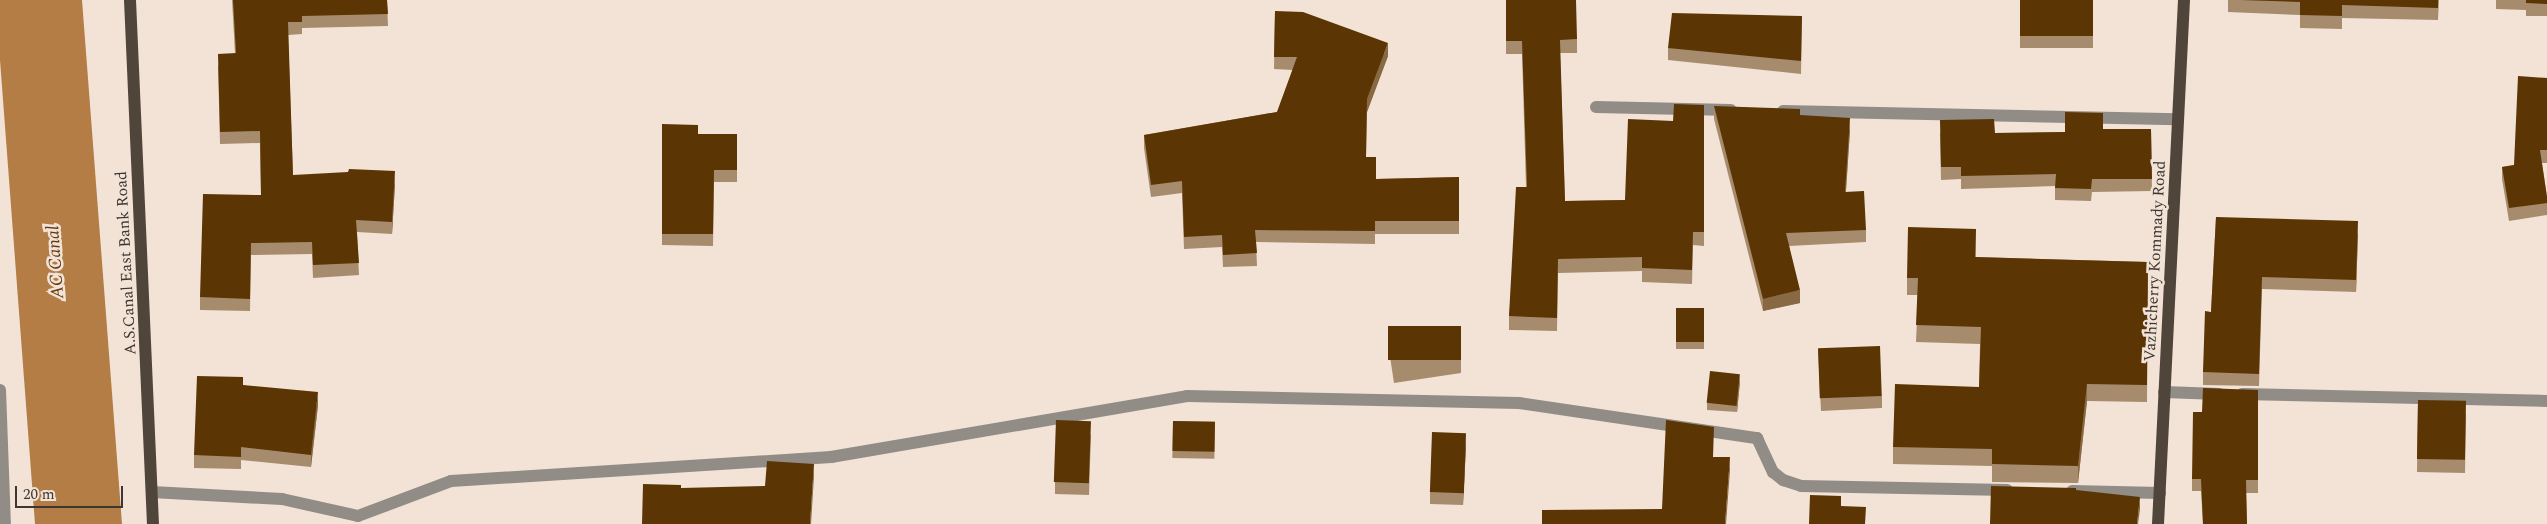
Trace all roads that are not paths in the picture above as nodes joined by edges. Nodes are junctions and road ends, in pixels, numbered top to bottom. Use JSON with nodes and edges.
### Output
{"nodes":[{"id":1,"x":130,"y":0,"type":"edge"},
{"id":2,"x":2184,"y":0,"type":"edge"},
{"id":3,"x":1596,"y":107,"type":"dead end"},
{"id":4,"x":1744,"y":110,"type":"edge"},
{"id":5,"x":1773,"y":111,"type":"edge"},
{"id":6,"x":2178,"y":119,"type":"junction"},
{"id":7,"x":0,"y":390,"type":"edge"},
{"id":8,"x":2164,"y":392,"type":"junction"},
{"id":9,"x":2547,"y":401,"type":"edge"},
{"id":10,"x":2020,"y":490,"type":"edge"},
{"id":11,"x":2060,"y":491,"type":"edge"},
{"id":12,"x":152,"y":492,"type":"junction"},
{"id":13,"x":2160,"y":493,"type":"junction"},
{"id":14,"x":5,"y":524,"type":"edge"},
{"id":15,"x":153,"y":524,"type":"edge"},
{"id":16,"x":2158,"y":524,"type":"edge"}],
"edges":[{"from":1,"to":12,"type":"main road","name":"A.S.Canal East Bank Road"},
{"from":2,"to":6,"type":"main road","name":"Vazhicherry Kommady Road"},
{"from":3,"to":4,"type":"street"},
{"from":5,"to":6,"type":"street"},
{"from":6,"to":8,"type":"main road","name":"Vazhicherry Kommady Road"},
{"from":7,"to":14,"type":"street"},
{"from":8,"to":9,"type":"street"},
{"from":8,"to":13,"type":"main road","name":"Vazhicherry Kommady Road"},
{"from":10,"to":12,"type":"street"},
{"from":11,"to":13,"type":"street"},
{"from":12,"to":15,"type":"main road","name":"A.S.Canal East Bank Road"},
{"from":13,"to":16,"type":"main road","name":"Vazhicherry Kommady Road"}]}
